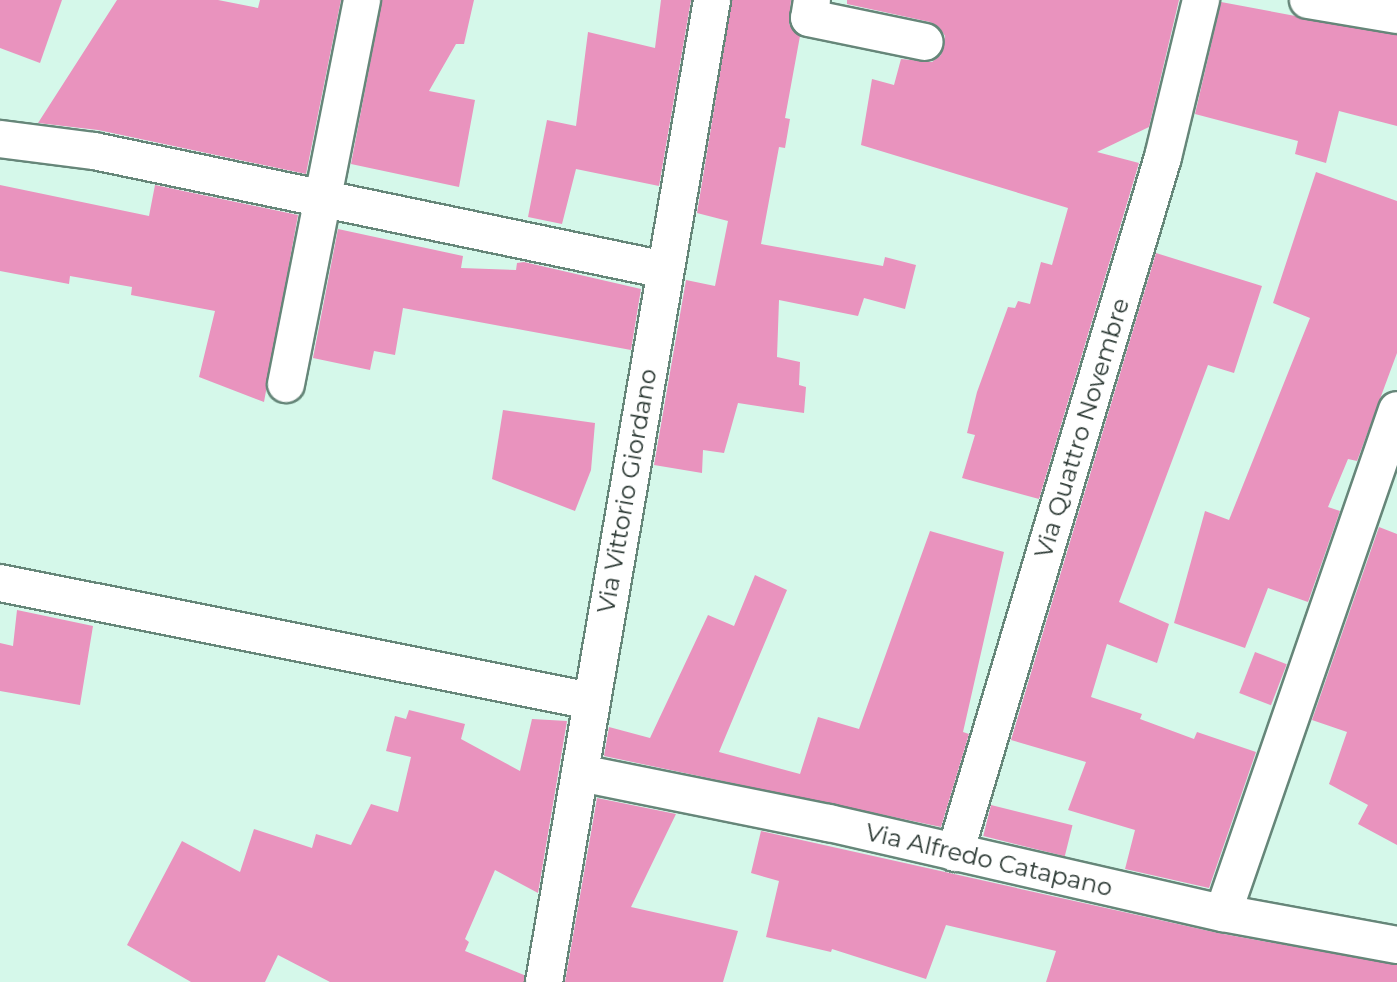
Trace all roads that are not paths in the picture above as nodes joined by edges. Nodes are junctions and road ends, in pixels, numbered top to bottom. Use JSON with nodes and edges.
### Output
{"nodes":[{"id":1,"x":362,"y":0,"type":"edge"},
{"id":2,"x":712,"y":0,"type":"edge"},
{"id":3,"x":812,"y":0,"type":"edge"},
{"id":4,"x":1201,"y":0,"type":"edge"},
{"id":5,"x":1308,"y":0,"type":"edge"},
{"id":6,"x":1397,"y":15,"type":"edge"},
{"id":7,"x":925,"y":42,"type":"dead end"},
{"id":8,"x":0,"y":139,"type":"edge"},
{"id":9,"x":322,"y":198,"type":"junction"},
{"id":10,"x":665,"y":270,"type":"junction"},
{"id":11,"x":286,"y":384,"type":"dead end"},
{"id":12,"x":1397,"y":410,"type":"edge"},
{"id":13,"x":0,"y":583,"type":"edge"},
{"id":14,"x":591,"y":701,"type":"junction"},
{"id":15,"x":580,"y":773,"type":"junction"},
{"id":16,"x":955,"y":853,"type":"junction"},
{"id":17,"x":1223,"y":913,"type":"junction"},
{"id":18,"x":1397,"y":945,"type":"edge"},
{"id":19,"x":544,"y":982,"type":"edge"}],
"edges":[{"from":1,"to":9,"type":"street"},
{"from":2,"to":10,"type":"street","name":"Via Vittorio Giordano"},
{"from":3,"to":7,"type":"street"},
{"from":4,"to":16,"type":"street","name":"Via Quattro Novembre"},
{"from":5,"to":6,"type":"street"},
{"from":8,"to":9,"type":"street"},
{"from":9,"to":10,"type":"street"},
{"from":9,"to":11,"type":"street"},
{"from":10,"to":14,"type":"street","name":"Via Vittorio Giordano"},
{"from":12,"to":17,"type":"street"},
{"from":13,"to":14,"type":"street"},
{"from":14,"to":15,"type":"street","name":"Via Vittorio Giordano"},
{"from":15,"to":16,"type":"street","name":"Via Alfredo Catapano"},
{"from":15,"to":19,"type":"street","name":"Via Vittorio Giordano"},
{"from":16,"to":17,"type":"street","name":"Via Alfredo Catapano"},
{"from":17,"to":18,"type":"street","name":"Via Alfredo Catapano"}]}
